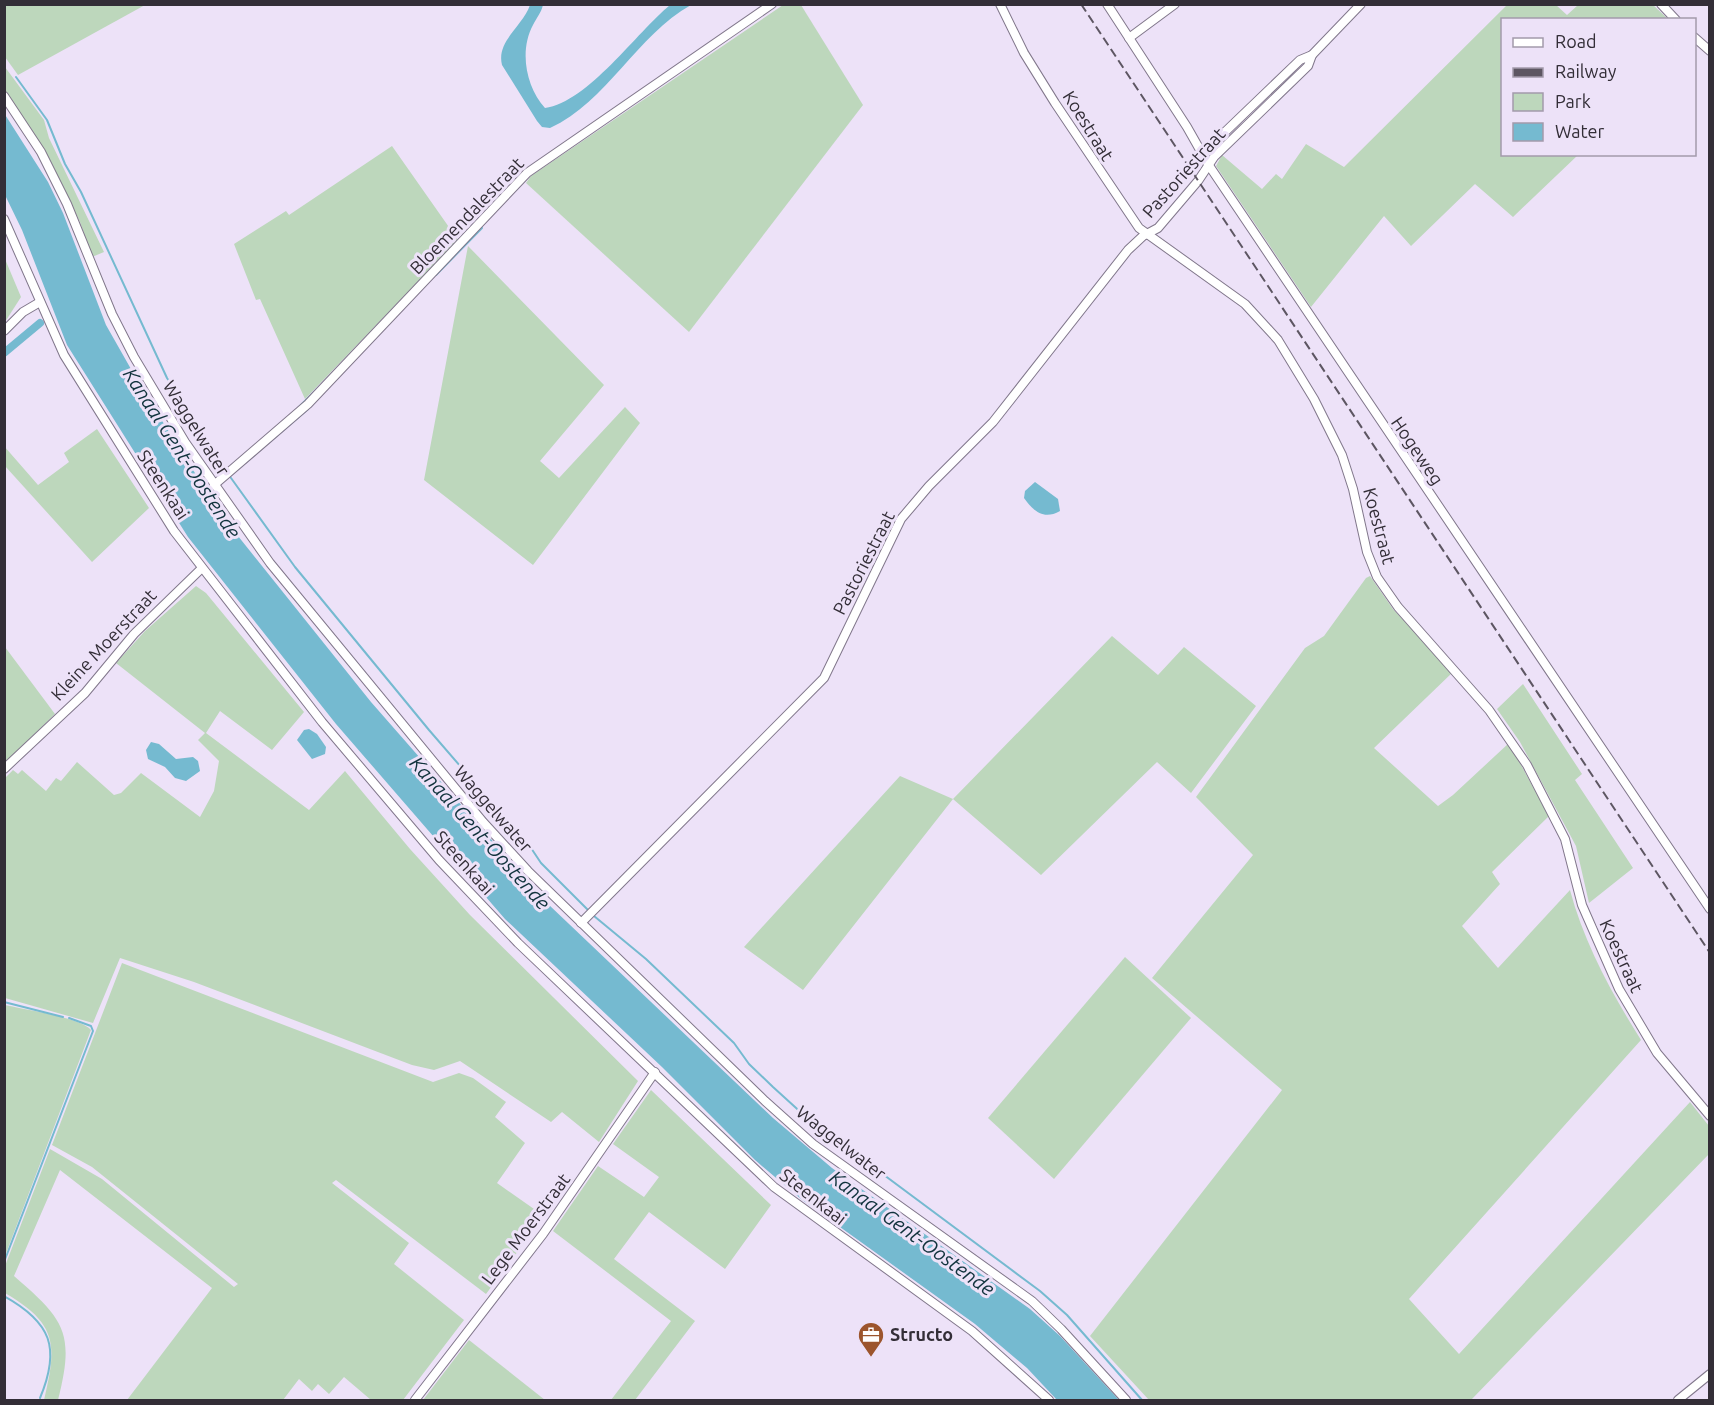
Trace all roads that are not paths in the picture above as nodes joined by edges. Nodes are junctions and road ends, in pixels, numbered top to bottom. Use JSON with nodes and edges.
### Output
{"nodes":[{"id":1,"x":772,"y":4,"type":"edge"},
{"id":2,"x":999,"y":4,"type":"edge"},
{"id":3,"x":1107,"y":4,"type":"edge"},
{"id":4,"x":1175,"y":4,"type":"edge"},
{"id":5,"x":1361,"y":4,"type":"edge"},
{"id":6,"x":1661,"y":4,"type":"edge"},
{"id":7,"x":1674,"y":18,"type":"edge"},
{"id":8,"x":1129,"y":38,"type":"junction"},
{"id":9,"x":1696,"y":38,"type":"edge"},
{"id":10,"x":1710,"y":51,"type":"edge"},
{"id":11,"x":1312,"y":55,"type":"junction"},
{"id":12,"x":4,"y":96,"type":"edge"},
{"id":13,"x":1264,"y":96,"type":"junction"},
{"id":14,"x":1271,"y":103,"type":"junction"},
{"id":15,"x":1234,"y":125,"type":"junction"},
{"id":16,"x":1241,"y":132,"type":"junction"},
{"id":17,"x":1202,"y":154,"type":"junction"},
{"id":18,"x":1208,"y":164,"type":"junction"},
{"id":19,"x":4,"y":219,"type":"edge"},
{"id":20,"x":1149,"y":233,"type":"junction"},
{"id":21,"x":39,"y":302,"type":"junction"},
{"id":22,"x":4,"y":331,"type":"edge"},
{"id":23,"x":214,"y":485,"type":"junction"},
{"id":24,"x":202,"y":568,"type":"junction"},
{"id":25,"x":4,"y":769,"type":"edge"},
{"id":26,"x":1710,"y":909,"type":"edge"},
{"id":27,"x":587,"y":917,"type":"junction"},
{"id":28,"x":655,"y":1072,"type":"junction"},
{"id":29,"x":1710,"y":1116,"type":"edge"},
{"id":30,"x":1710,"y":1374,"type":"edge"},
{"id":31,"x":415,"y":1401,"type":"edge"},
{"id":32,"x":1049,"y":1401,"type":"edge"},
{"id":33,"x":1126,"y":1401,"type":"edge"},
{"id":34,"x":1678,"y":1401,"type":"edge"}],
"edges":[{"from":1,"to":23,"type":"street","name":"Bloemendalestraat"},
{"from":2,"to":20,"type":"street","name":"Koestraat"},
{"from":3,"to":8,"type":"street","name":"Hogeweg"},
{"from":4,"to":8,"type":"street"},
{"from":5,"to":11,"type":"street","name":"Pastoriestraat"},
{"from":6,"to":7,"type":"street"},
{"from":8,"to":17,"type":"street","name":"Hogeweg"},
{"from":9,"to":10,"type":"street"},
{"from":11,"to":13,"type":"street","name":"Pastoriestraat"},
{"from":11,"to":14,"type":"street","name":"Pastoriestraat"},
{"from":12,"to":23,"type":"street","name":"Waggelwater"},
{"from":13,"to":14,"type":"street"},
{"from":13,"to":15,"type":"street","name":"Pastoriestraat"},
{"from":14,"to":16,"type":"street","name":"Pastoriestraat"},
{"from":15,"to":16,"type":"street","name":"Pastoriestraat"},
{"from":15,"to":17,"type":"street","name":"Pastoriestraat"},
{"from":16,"to":18,"type":"street","name":"Pastoriestraat"},
{"from":17,"to":18,"type":"street","name":"Hogeweg"},
{"from":18,"to":20,"type":"street","name":"Pastoriestraat"},
{"from":18,"to":26,"type":"street","name":"Hogeweg"},
{"from":19,"to":21,"type":"street","name":"Steenkaai"},
{"from":20,"to":27,"type":"street","name":"Pastoriestraat"},
{"from":20,"to":29,"type":"street","name":"Koestraat"},
{"from":21,"to":22,"type":"street"},
{"from":21,"to":24,"type":"street","name":"Steenkaai"},
{"from":23,"to":27,"type":"street","name":"Waggelwater"},
{"from":24,"to":25,"type":"street","name":"Kleine Moerstraat"},
{"from":24,"to":28,"type":"street","name":"Steenkaai"},
{"from":27,"to":33,"type":"street","name":"Waggelwater"},
{"from":28,"to":31,"type":"street","name":"Lege Moerstraat"},
{"from":28,"to":32,"type":"street","name":"Steenkaai"},
{"from":30,"to":34,"type":"street"}]}
